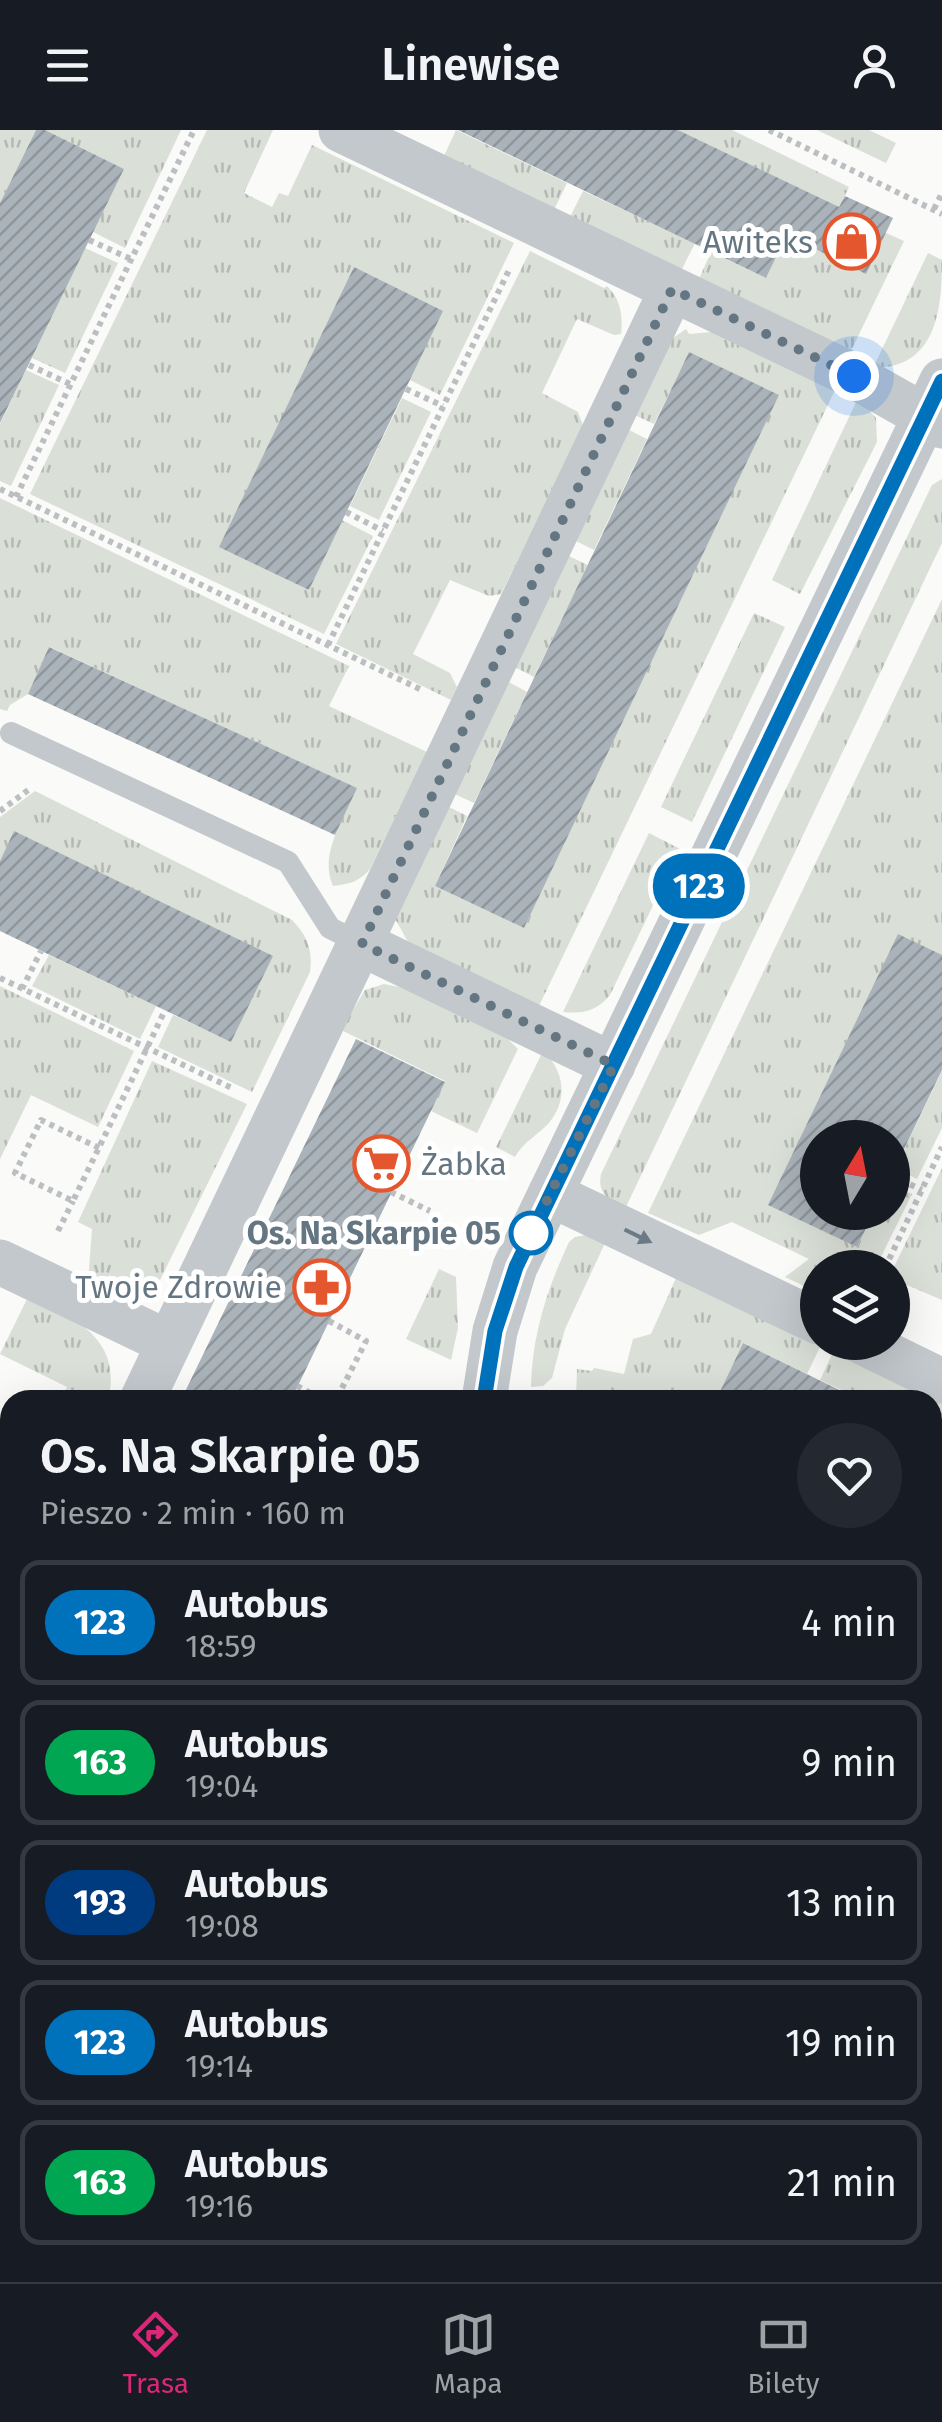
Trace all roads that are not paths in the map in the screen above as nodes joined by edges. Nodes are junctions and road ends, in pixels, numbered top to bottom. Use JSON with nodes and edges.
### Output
{"nodes":[{"id":1,"x":341,"y":130,"type":"edge"},
{"id":2,"x":672,"y":289,"type":"junction"},
{"id":3,"x":936,"y":408,"type":"edge"},
{"id":4,"x":11,"y":733,"type":"dead end"},
{"id":5,"x":362,"y":944,"type":"junction"},
{"id":6,"x":614,"y":1065,"type":"junction"},
{"id":7,"x":550,"y":1194,"type":"junction"},
{"id":8,"x":0,"y":1262,"type":"edge"},
{"id":9,"x":800,"y":1313,"type":"edge"},
{"id":10,"x":168,"y":1343,"type":"junction"},
{"id":11,"x":899,"y":1360,"type":"edge"},
{"id":12,"x":942,"y":1381,"type":"edge"},
{"id":13,"x":147,"y":1390,"type":"edge"},
{"id":14,"x":485,"y":1390,"type":"edge"}],
"edges":[{"from":1,"to":2,"type":"street"},
{"from":2,"to":3,"type":"street"},
{"from":2,"to":5,"type":"street"},
{"from":3,"to":6,"type":"street"},
{"from":4,"to":5,"type":"lane"},
{"from":5,"to":6,"type":"street"},
{"from":5,"to":10,"type":"street"},
{"from":6,"to":7,"type":"street"},
{"from":7,"to":9,"type":"street","one_way":true},
{"from":7,"to":14,"type":"street"},
{"from":8,"to":10,"type":"street"},
{"from":10,"to":13,"type":"street"},
{"from":11,"to":12,"type":"street"}]}
